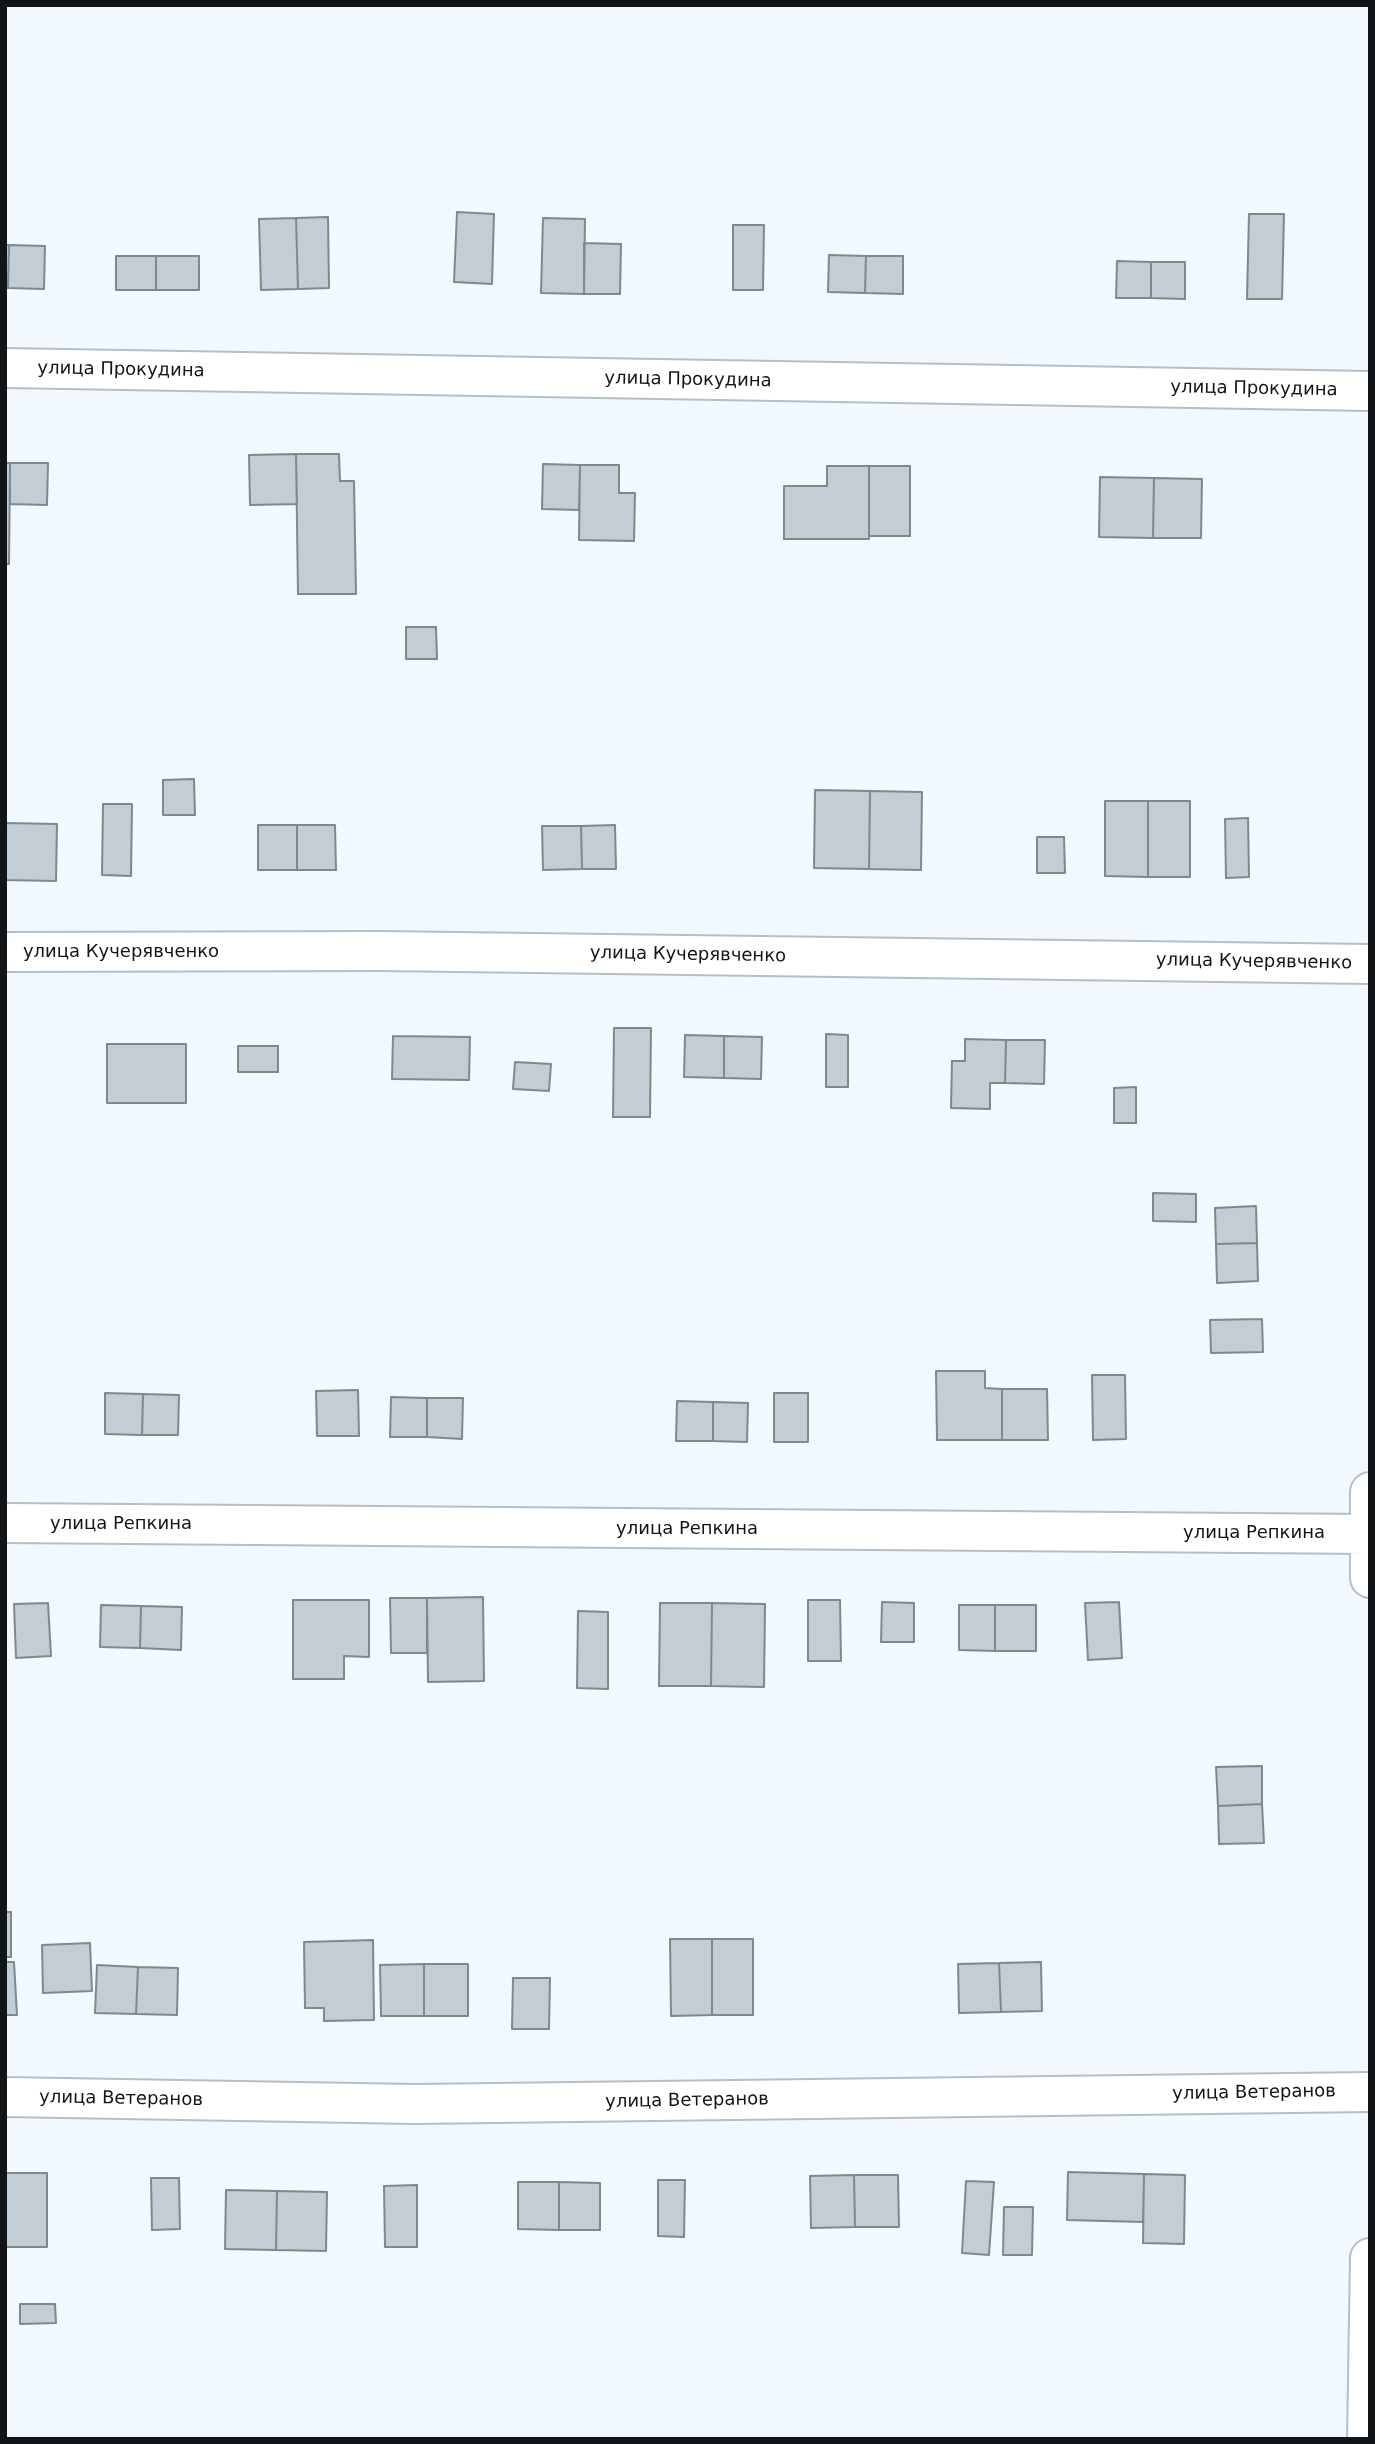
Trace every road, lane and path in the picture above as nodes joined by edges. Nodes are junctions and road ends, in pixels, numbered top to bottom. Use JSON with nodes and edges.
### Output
{"nodes":[{"id":1,"x":5,"y":368,"type":"edge"},
{"id":2,"x":1370,"y":391,"type":"edge"},
{"id":3,"x":5,"y":952,"type":"edge"},
{"id":4,"x":1370,"y":964,"type":"edge"},
{"id":5,"x":1370,"y":1492,"type":"edge"},
{"id":6,"x":5,"y":1523,"type":"edge"},
{"id":7,"x":1370,"y":1534,"type":"edge"},
{"id":8,"x":1370,"y":1578,"type":"edge"},
{"id":9,"x":1370,"y":2092,"type":"edge"},
{"id":10,"x":5,"y":2097,"type":"edge"},
{"id":11,"x":1370,"y":2258,"type":"edge"},
{"id":12,"x":1367,"y":2439,"type":"edge"}],
"edges":[{"from":1,"to":2,"type":"street","name":"улица Прокудина"},
{"from":3,"to":4,"type":"street","name":"улица Кучерявченко"},
{"from":5,"to":7,"type":"street"},
{"from":6,"to":7,"type":"street","name":"улица Репкина"},
{"from":7,"to":8,"type":"street"},
{"from":9,"to":10,"type":"street","name":"улица Ветеранов"},
{"from":11,"to":12,"type":"street"}]}
